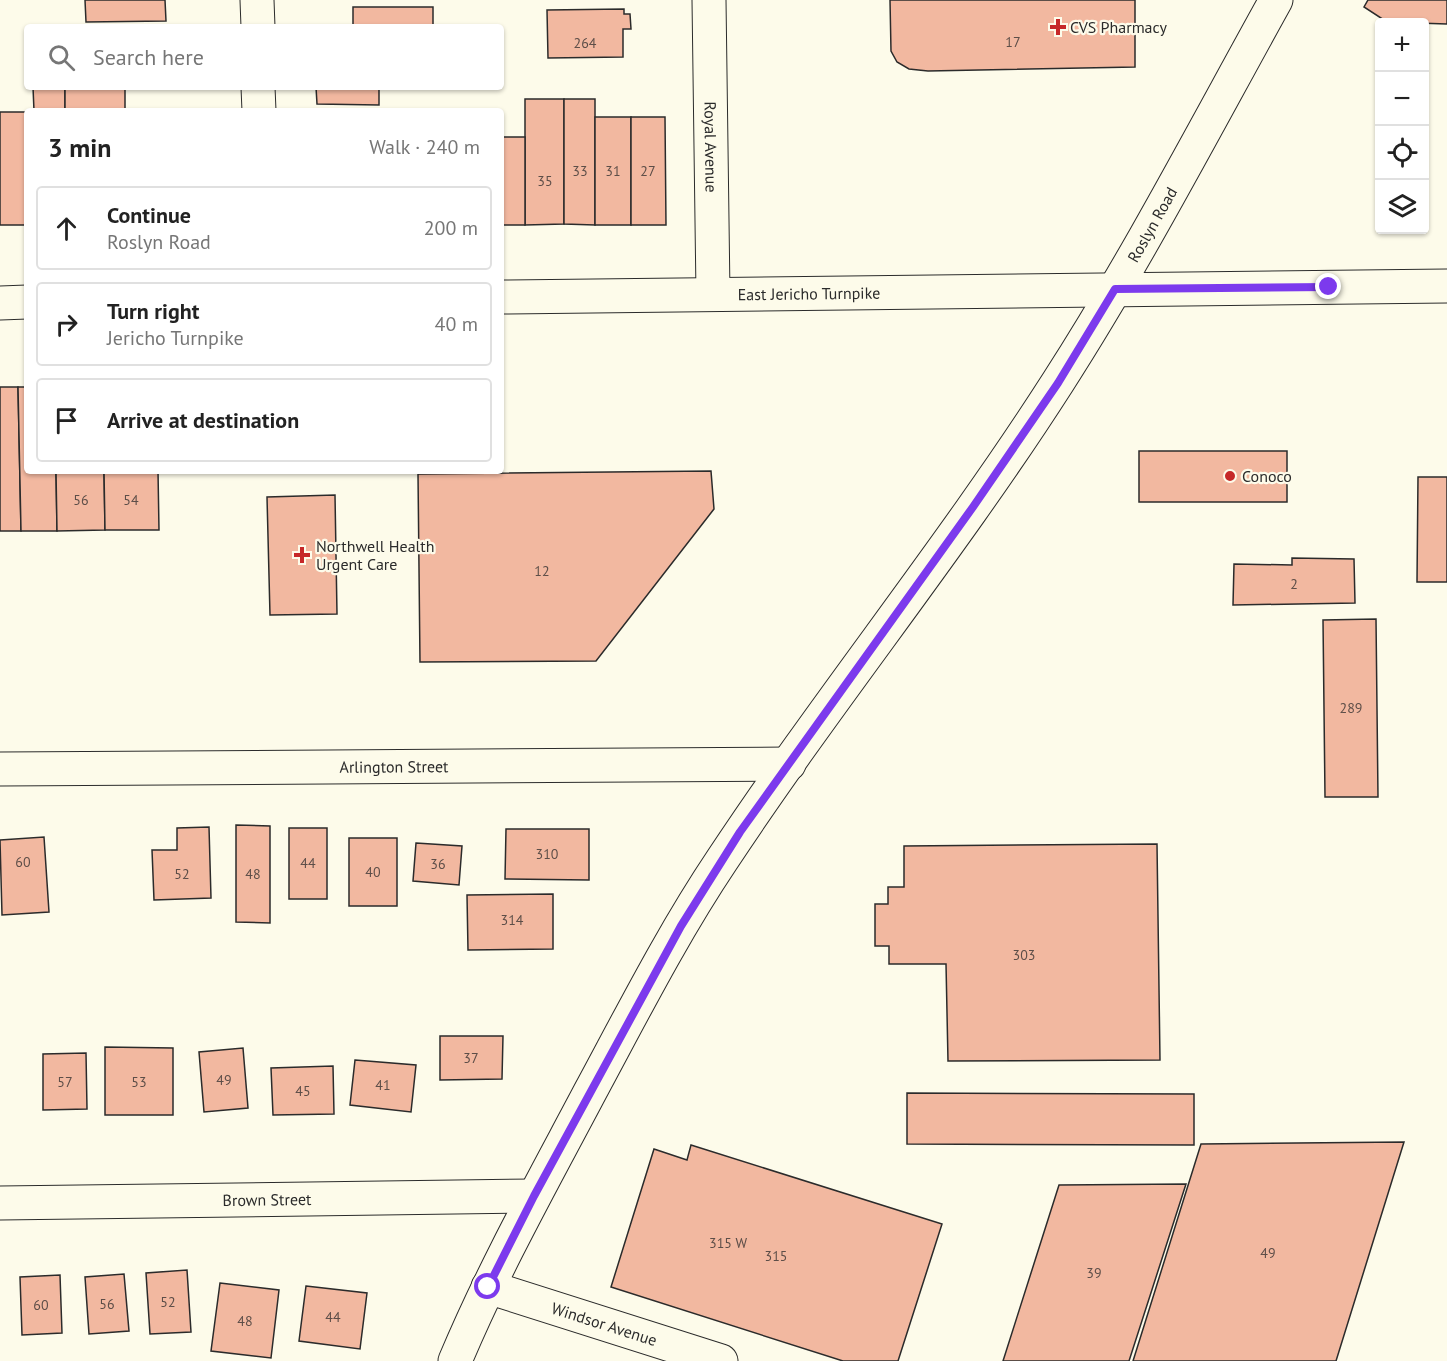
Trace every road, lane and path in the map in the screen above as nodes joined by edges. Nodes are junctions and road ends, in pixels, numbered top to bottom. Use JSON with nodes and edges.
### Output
{"nodes":[{"id":1,"x":257,"y":0,"type":"edge"},
{"id":2,"x":709,"y":0,"type":"edge"},
{"id":3,"x":1276,"y":0,"type":"edge"},
{"id":4,"x":258,"y":24,"type":"edge"},
{"id":5,"x":258,"y":90,"type":"edge"},
{"id":6,"x":259,"y":108,"type":"edge"},
{"id":7,"x":1447,"y":286,"type":"edge"},
{"id":8,"x":1115,"y":289,"type":"junction"},
{"id":9,"x":713,"y":294,"type":"junction"},
{"id":10,"x":504,"y":297,"type":"edge"},
{"id":11,"x":24,"y":302,"type":"edge"},
{"id":12,"x":0,"y":303,"type":"edge"},
{"id":13,"x":789,"y":764,"type":"junction"},
{"id":14,"x":0,"y":769,"type":"edge"},
{"id":15,"x":534,"y":1196,"type":"junction"},
{"id":16,"x":0,"y":1203,"type":"edge"},
{"id":17,"x":488,"y":1287,"type":"junction"},
{"id":18,"x":455,"y":1361,"type":"edge"},
{"id":19,"x":721,"y":1361,"type":"edge"}],
"edges":[{"from":1,"to":4,"type":"main road"},
{"from":2,"to":9,"type":"main road","name":"Royal Avenue"},
{"from":3,"to":8,"type":"main road","name":"Roslyn Road"},
{"from":5,"to":6,"type":"main road"},
{"from":7,"to":8,"type":"main road","name":"East Jericho Turnpike"},
{"from":8,"to":9,"type":"main road","name":"East Jericho Turnpike"},
{"from":8,"to":13,"type":"main road","name":"Roslyn Road"},
{"from":9,"to":10,"type":"main road","name":"East Jericho Turnpike"},
{"from":11,"to":12,"type":"main road"},
{"from":13,"to":14,"type":"main road","name":"Arlington Street"},
{"from":13,"to":15,"type":"main road","name":"Roslyn Road"},
{"from":15,"to":16,"type":"main road","name":"Brown Street"},
{"from":15,"to":17,"type":"main road","name":"Roslyn Road"},
{"from":17,"to":18,"type":"main road","name":"Roslyn Road"},
{"from":17,"to":19,"type":"main road","name":"Windsor Avenue"}]}
